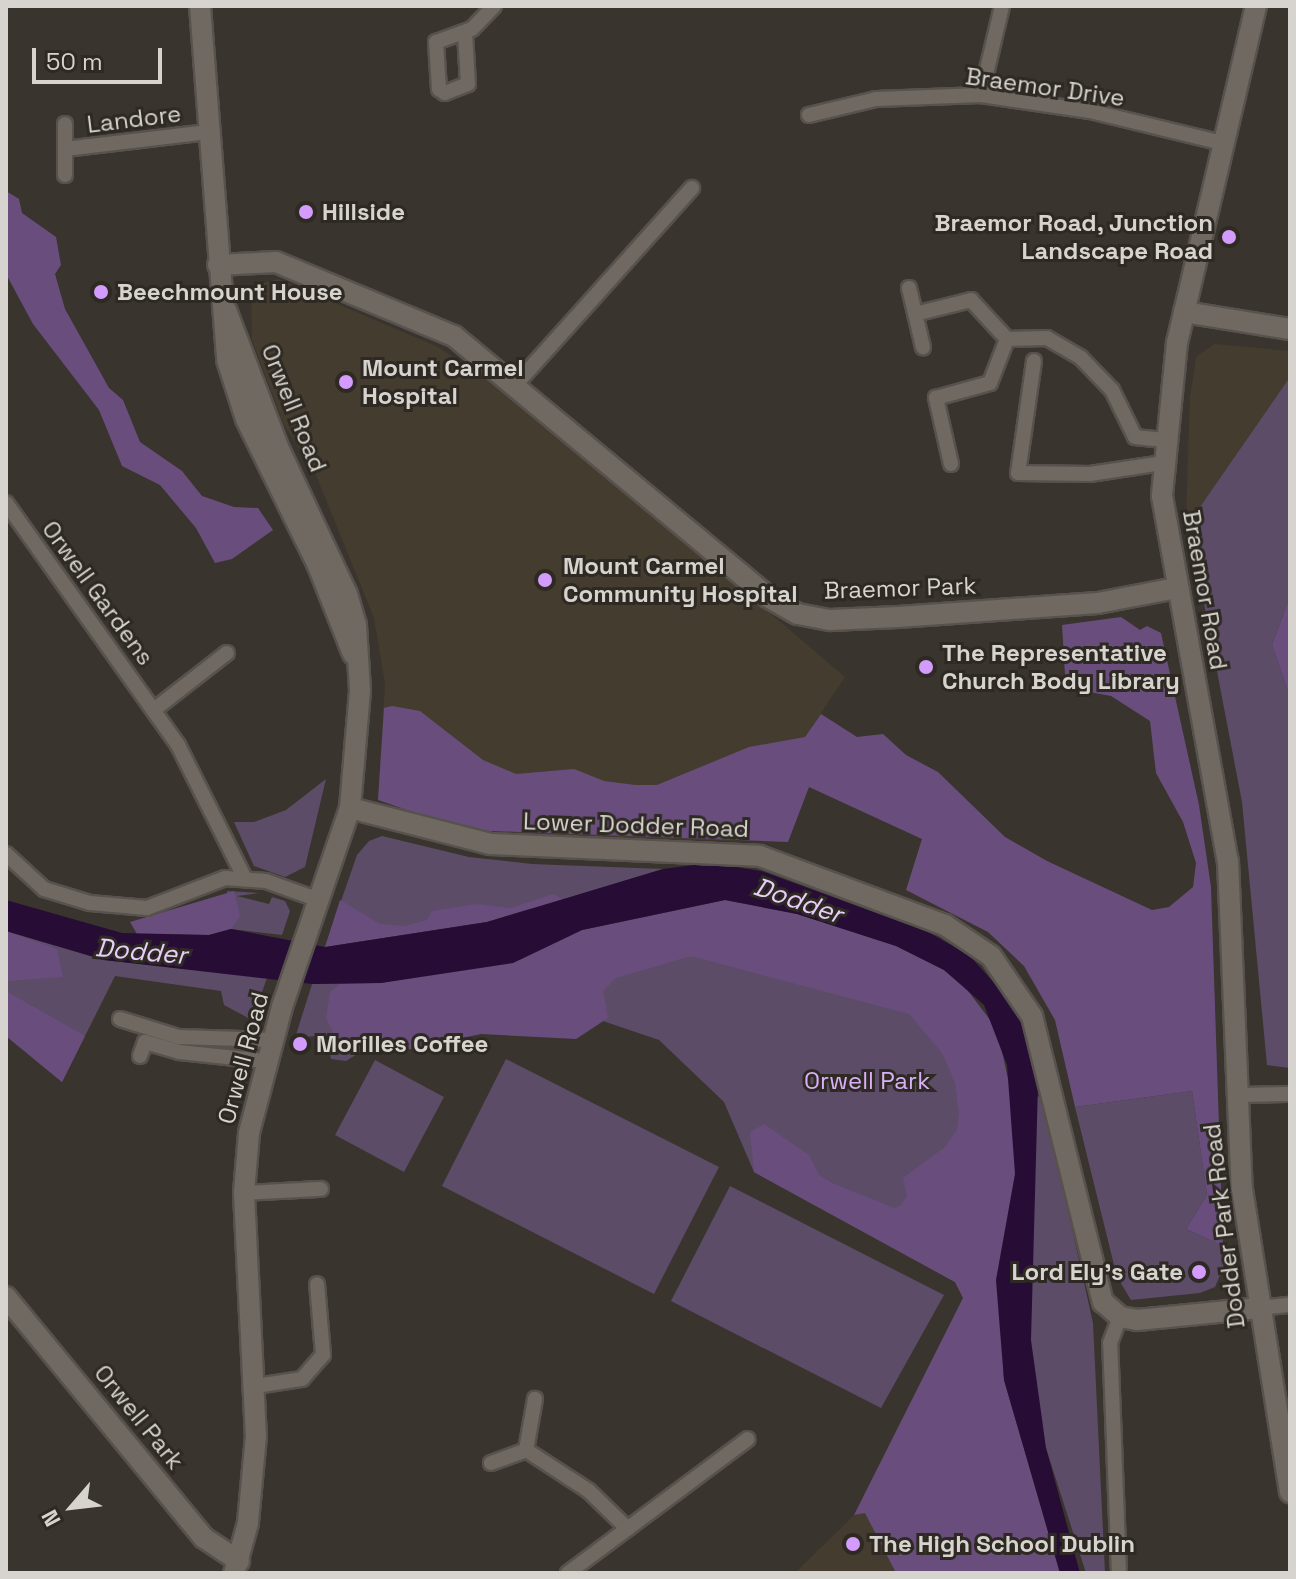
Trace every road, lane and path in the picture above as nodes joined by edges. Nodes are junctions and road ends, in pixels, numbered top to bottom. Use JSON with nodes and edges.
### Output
{"nodes":[{"id":1,"x":200,"y":6,"type":"edge"},
{"id":2,"x":494,"y":6,"type":"edge"},
{"id":3,"x":1002,"y":6,"type":"edge"},
{"id":4,"x":1256,"y":6,"type":"edge"},
{"id":5,"x":465,"y":33,"type":"dead end"},
{"id":6,"x":981,"y":95,"type":"junction"},
{"id":7,"x":809,"y":115,"type":"dead end"},
{"id":8,"x":65,"y":124,"type":"dead end"},
{"id":9,"x":208,"y":132,"type":"junction"},
{"id":10,"x":1226,"y":144,"type":"junction"},
{"id":11,"x":65,"y":149,"type":"junction"},
{"id":12,"x":65,"y":175,"type":"dead end"},
{"id":13,"x":692,"y":188,"type":"dead end"},
{"id":14,"x":218,"y":265,"type":"junction"},
{"id":15,"x":909,"y":288,"type":"dead end"},
{"id":16,"x":1184,"y":312,"type":"junction"},
{"id":17,"x":915,"y":314,"type":"junction"},
{"id":18,"x":1290,"y":329,"type":"edge"},
{"id":19,"x":1007,"y":339,"type":"junction"},
{"id":20,"x":923,"y":347,"type":"dead end"},
{"id":21,"x":1034,"y":361,"type":"dead end"},
{"id":22,"x":517,"y":383,"type":"junction"},
{"id":23,"x":1164,"y":440,"type":"junction"},
{"id":24,"x":1163,"y":463,"type":"junction"},
{"id":25,"x":951,"y":464,"type":"dead end"},
{"id":26,"x":6,"y":503,"type":"edge"},
{"id":27,"x":1176,"y":588,"type":"junction"},
{"id":28,"x":227,"y":653,"type":"dead end"},
{"id":29,"x":155,"y":709,"type":"junction"},
{"id":30,"x":350,"y":808,"type":"junction"},
{"id":31,"x":6,"y":854,"type":"edge"},
{"id":32,"x":245,"y":879,"type":"junction"},
{"id":33,"x":319,"y":900,"type":"junction"},
{"id":34,"x":120,"y":1019,"type":"dead end"},
{"id":35,"x":272,"y":1040,"type":"junction"},
{"id":36,"x":140,"y":1056,"type":"dead end"},
{"id":37,"x":265,"y":1061,"type":"junction"},
{"id":38,"x":1290,"y":1094,"type":"edge"},
{"id":39,"x":1236,"y":1095,"type":"junction"},
{"id":40,"x":321,"y":1189,"type":"dead end"},
{"id":41,"x":244,"y":1193,"type":"junction"},
{"id":42,"x":317,"y":1284,"type":"dead end"},
{"id":43,"x":6,"y":1297,"type":"edge"},
{"id":44,"x":1290,"y":1305,"type":"edge"},
{"id":45,"x":1259,"y":1308,"type":"junction"},
{"id":46,"x":1120,"y":1317,"type":"junction"},
{"id":47,"x":256,"y":1386,"type":"junction"},
{"id":48,"x":535,"y":1399,"type":"dead end"},
{"id":49,"x":748,"y":1439,"type":"dead end"},
{"id":50,"x":526,"y":1450,"type":"junction"},
{"id":51,"x":491,"y":1463,"type":"dead end"},
{"id":52,"x":1290,"y":1492,"type":"edge"},
{"id":53,"x":628,"y":1529,"type":"junction"},
{"id":54,"x":236,"y":1567,"type":"edge"},
{"id":55,"x":568,"y":1573,"type":"edge"},
{"id":56,"x":1119,"y":1573,"type":"edge"}],
"edges":[{"from":1,"to":9,"type":"street","name":"Orwell Road"},
{"from":2,"to":5,"type":"street"},
{"from":3,"to":6,"type":"street"},
{"from":4,"to":10,"type":"street","name":"Braemor Road"},
{"from":6,"to":7,"type":"street","name":"Braemor Drive"},
{"from":6,"to":10,"type":"street","name":"Braemor Drive"},
{"from":8,"to":11,"type":"street","name":"Landore"},
{"from":9,"to":11,"type":"street","name":"Landore"},
{"from":9,"to":14,"type":"street","name":"Orwell Road"},
{"from":10,"to":16,"type":"street","name":"Braemor Road"},
{"from":11,"to":12,"type":"street","name":"Landore"},
{"from":13,"to":22,"type":"street"},
{"from":14,"to":22,"type":"street","name":"Braemor Park"},
{"from":14,"to":30,"type":"street","name":"Orwell Road"},
{"from":15,"to":17,"type":"street"},
{"from":16,"to":18,"type":"street"},
{"from":16,"to":23,"type":"street","name":"Braemor Road"},
{"from":17,"to":19,"type":"street"},
{"from":17,"to":20,"type":"street"},
{"from":19,"to":23,"type":"street"},
{"from":19,"to":25,"type":"street"},
{"from":21,"to":24,"type":"street"},
{"from":22,"to":27,"type":"street","name":"Braemor Park"},
{"from":23,"to":24,"type":"street","name":"Braemor Road"},
{"from":24,"to":27,"type":"street","name":"Braemor Road"},
{"from":26,"to":29,"type":"street","name":"Orwell Gardens"},
{"from":27,"to":39,"type":"street","name":"Braemor Road"},
{"from":28,"to":29,"type":"street"},
{"from":29,"to":32,"type":"street","name":"Orwell Gardens"},
{"from":30,"to":33,"type":"street","name":"Orwell Road"},
{"from":30,"to":46,"type":"street","name":"Lower Dodder Road"},
{"from":31,"to":32,"type":"street"},
{"from":32,"to":33,"type":"street"},
{"from":33,"to":35,"type":"street","name":"Orwell Road"},
{"from":34,"to":35,"type":"street"},
{"from":35,"to":37,"type":"street","name":"Orwell Road"},
{"from":36,"to":37,"type":"street"},
{"from":37,"to":41,"type":"street","name":"Orwell Road"},
{"from":38,"to":39,"type":"street"},
{"from":39,"to":45,"type":"street","name":"Dodder Park Road"},
{"from":40,"to":41,"type":"street"},
{"from":41,"to":47,"type":"street","name":"Orwell Road"},
{"from":42,"to":47,"type":"street"},
{"from":43,"to":54,"type":"street","name":"Orwell Park"},
{"from":44,"to":45,"type":"street"},
{"from":45,"to":46,"type":"street"},
{"from":45,"to":52,"type":"street","name":"Dodder Park Road"},
{"from":46,"to":56,"type":"street"},
{"from":47,"to":54,"type":"street","name":"Orwell Road"},
{"from":48,"to":50,"type":"street"},
{"from":49,"to":53,"type":"street"},
{"from":50,"to":51,"type":"street"},
{"from":50,"to":53,"type":"street"},
{"from":53,"to":55,"type":"street"}]}
